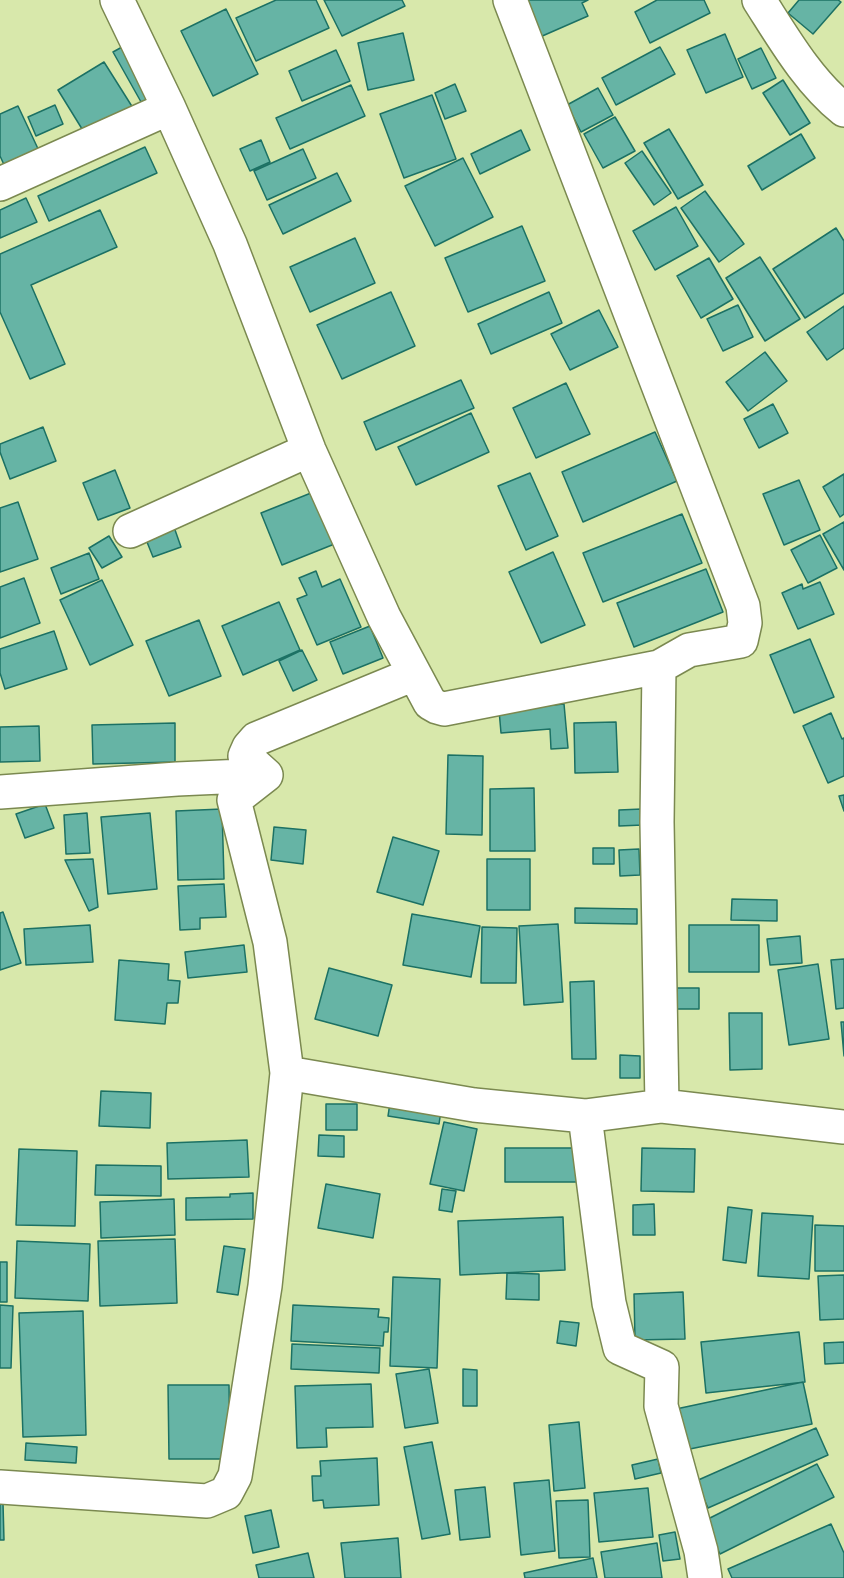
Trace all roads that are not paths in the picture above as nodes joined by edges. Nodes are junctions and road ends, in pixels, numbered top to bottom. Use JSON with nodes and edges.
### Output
{"nodes":[{"id":1,"x":117,"y":0,"type":"edge"},
{"id":2,"x":510,"y":0,"type":"edge"},
{"id":3,"x":759,"y":0,"type":"edge"},
{"id":4,"x":170,"y":108,"type":"junction"},
{"id":5,"x":844,"y":110,"type":"edge"},
{"id":6,"x":0,"y":184,"type":"edge"},
{"id":7,"x":309,"y":450,"type":"junction"},
{"id":8,"x":130,"y":531,"type":"dead end"},
{"id":9,"x":659,"y":667,"type":"junction"},
{"id":10,"x":414,"y":674,"type":"junction"},
{"id":11,"x":266,"y":775,"type":"junction"},
{"id":12,"x":0,"y":792,"type":"edge"},
{"id":13,"x":287,"y":1073,"type":"junction"},
{"id":14,"x":662,"y":1106,"type":"junction"},
{"id":15,"x":585,"y":1116,"type":"junction"},
{"id":16,"x":844,"y":1127,"type":"edge"},
{"id":17,"x":0,"y":1487,"type":"edge"},
{"id":18,"x":705,"y":1578,"type":"edge"}],
"edges":[{"from":1,"to":4,"type":"street"},
{"from":2,"to":9,"type":"street"},
{"from":3,"to":5,"type":"street"},
{"from":4,"to":6,"type":"street"},
{"from":4,"to":7,"type":"street"},
{"from":7,"to":8,"type":"street"},
{"from":7,"to":10,"type":"street"},
{"from":9,"to":10,"type":"street"},
{"from":9,"to":14,"type":"street"},
{"from":10,"to":11,"type":"street"},
{"from":11,"to":12,"type":"street"},
{"from":11,"to":13,"type":"street"},
{"from":13,"to":15,"type":"street"},
{"from":13,"to":17,"type":"street"},
{"from":14,"to":15,"type":"street"},
{"from":14,"to":16,"type":"street"},
{"from":15,"to":18,"type":"street"}]}
